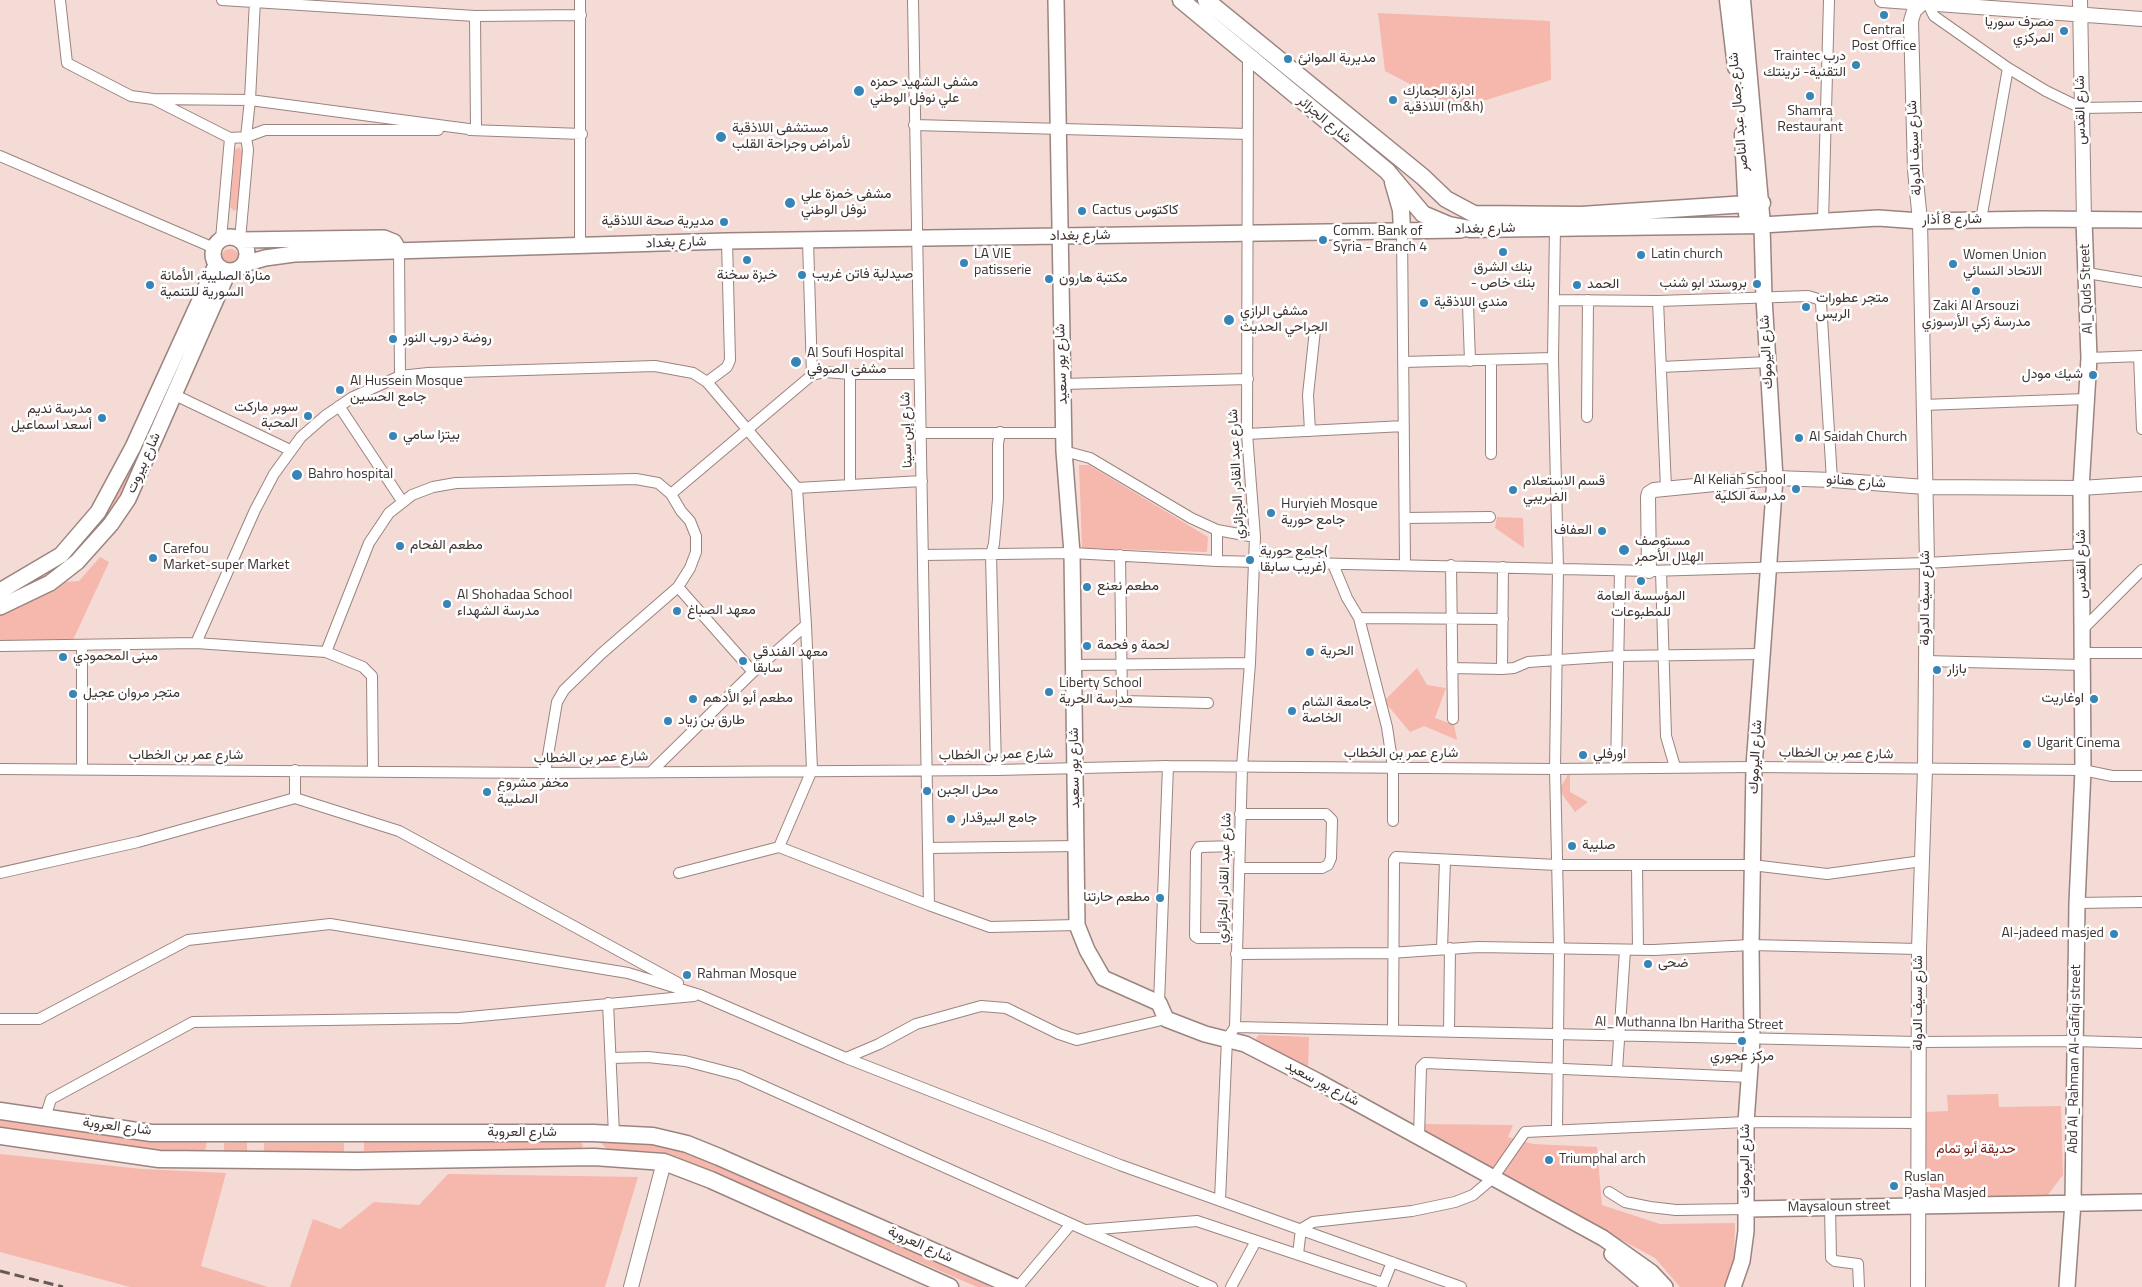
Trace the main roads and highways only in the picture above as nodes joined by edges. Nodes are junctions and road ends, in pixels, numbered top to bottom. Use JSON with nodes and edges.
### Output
{"nodes":[{"id":1,"x":1056,"y":0,"type":"edge"},
{"id":2,"x":1181,"y":0,"type":"edge"},
{"id":3,"x":1206,"y":0,"type":"edge"},
{"id":4,"x":1728,"y":0,"type":"edge"},
{"id":5,"x":1742,"y":0,"type":"edge"},
{"id":6,"x":1250,"y":38,"type":"junction"},
{"id":7,"x":1248,"y":56,"type":"junction"},
{"id":8,"x":1387,"y":171,"type":"junction"},
{"id":9,"x":1754,"y":204,"type":"junction"},
{"id":10,"x":2084,"y":220,"type":"junction"},
{"id":11,"x":2142,"y":220,"type":"edge"},
{"id":12,"x":1472,"y":222,"type":"junction"},
{"id":13,"x":1755,"y":225,"type":"junction"},
{"id":14,"x":1402,"y":231,"type":"junction"},
{"id":15,"x":1058,"y":237,"type":"junction"},
{"id":16,"x":240,"y":240,"type":"junction"},
{"id":17,"x":399,"y":251,"type":"junction"},
{"id":18,"x":244,"y":264,"type":"junction"},
{"id":19,"x":222,"y":268,"type":"junction"},
{"id":20,"x":2089,"y":358,"type":"joint"},
{"id":21,"x":98,"y":512,"type":"junction"},
{"id":22,"x":111,"y":524,"type":"junction"},
{"id":23,"x":0,"y":591,"type":"edge"},
{"id":24,"x":0,"y":607,"type":"edge"},
{"id":25,"x":2083,"y":770,"type":"joint"},
{"id":26,"x":0,"y":1111,"type":"edge"},
{"id":27,"x":216,"y":1132,"type":"junction"},
{"id":28,"x":358,"y":1133,"type":"junction"},
{"id":29,"x":593,"y":1133,"type":"junction"},
{"id":30,"x":0,"y":1136,"type":"edge"},
{"id":31,"x":594,"y":1157,"type":"junction"},
{"id":32,"x":216,"y":1159,"type":"junction"},
{"id":33,"x":357,"y":1161,"type":"junction"},
{"id":34,"x":2073,"y":1202,"type":"junction"},
{"id":35,"x":2142,"y":1202,"type":"edge"},
{"id":36,"x":1747,"y":1209,"type":"junction"},
{"id":37,"x":1588,"y":1230,"type":"junction"},
{"id":38,"x":997,"y":1283,"type":"edge"},
{"id":39,"x":950,"y":1287,"type":"edge"},
{"id":40,"x":1016,"y":1287,"type":"edge"},
{"id":41,"x":1651,"y":1287,"type":"edge"},
{"id":42,"x":1665,"y":1287,"type":"edge"},
{"id":43,"x":1734,"y":1287,"type":"edge"},
{"id":44,"x":2067,"y":1287,"type":"edge"}],
"edges":[{"from":1,"to":15,"type":"main road","name":"شارع بور سعيد"},
{"from":2,"to":7,"type":"main road","name":"شارع الجزائر"},
{"from":3,"to":6,"type":"main road","name":"شارع الجزائر"},
{"from":4,"to":9,"type":"main road","name":"شارع جمال عبد الناصر"},
{"from":5,"to":9,"type":"main road","name":"شارع جمال عبد الناصر"},
{"from":6,"to":7,"type":"main road"},
{"from":6,"to":12,"type":"main road","name":"شارع الجزائر"},
{"from":7,"to":8,"type":"main road","name":"شارع الجزائر"},
{"from":8,"to":12,"type":"main road","name":"شارع الجزائر"},
{"from":8,"to":14,"type":"main road"},
{"from":9,"to":12,"type":"main road","name":"شارع بغداد"},
{"from":9,"to":13,"type":"main road","name":"شارع جمال عبد الناصر"},
{"from":10,"to":11,"type":"main road","name":"شارع 8 أذار"},
{"from":10,"to":13,"type":"main road","name":"شارع 8 أذار"},
{"from":10,"to":20,"type":"main road","name":"Al_Quds Street"},
{"from":12,"to":13,"type":"main road","name":"شارع بغداد"},
{"from":12,"to":14,"type":"main road","name":"شارع بغداد"},
{"from":13,"to":36,"type":"main road","name":"شارع اليرموك"},
{"from":14,"to":15,"type":"main road","name":"شارع بغداد"},
{"from":15,"to":17,"type":"main road","name":"شارع بغداد"},
{"from":15,"to":37,"type":"main road","name":"شارع بور سعيد"},
{"from":16,"to":17,"type":"main road"},
{"from":16,"to":18,"type":"main road"},
{"from":16,"to":19,"type":"main road"},
{"from":17,"to":18,"type":"main road","name":"شارع بغداد"},
{"from":18,"to":19,"type":"main road"},
{"from":19,"to":21,"type":"main road","name":"شارع بيروت"},
{"from":19,"to":22,"type":"main road","name":"شارع بيروت"},
{"from":20,"to":25,"type":"main road","name":"شارع القدس"},
{"from":21,"to":22,"type":"main road"},
{"from":21,"to":23,"type":"main road","name":"شارع بيروت"},
{"from":22,"to":24,"type":"main road","name":"شارع بيروت"},
{"from":25,"to":34,"type":"main road","name":"Abd Al_Rahman Al-Gafiqi street"},
{"from":26,"to":27,"type":"main road","name":"شارع العروبة"},
{"from":27,"to":28,"type":"main road","name":"شارع العروبة"},
{"from":27,"to":32,"type":"main road"},
{"from":28,"to":29,"type":"main road","name":"شارع العروبة"},
{"from":28,"to":33,"type":"main road"},
{"from":29,"to":31,"type":"main road"},
{"from":29,"to":38,"type":"main road","name":"شارع العروبة"},
{"from":30,"to":32,"type":"main road","name":"شارع العروبة"},
{"from":31,"to":33,"type":"main road","name":"شارع العروبة"},
{"from":31,"to":39,"type":"main road","name":"شارع العروبة"},
{"from":32,"to":33,"type":"main road","name":"شارع العروبة"},
{"from":34,"to":35,"type":"main road","name":"Maysaloun street"},
{"from":34,"to":36,"type":"main road","name":"Maysaloun street"},
{"from":34,"to":44,"type":"main road","name":"Abd Al_Rahman Al-Gafiqi street"},
{"from":36,"to":43,"type":"main road","name":"شارع اليرموك"},
{"from":37,"to":41,"type":"main road"},
{"from":37,"to":42,"type":"main road"},
{"from":38,"to":40,"type":"main road","name":"شارع العروبة"}]}
